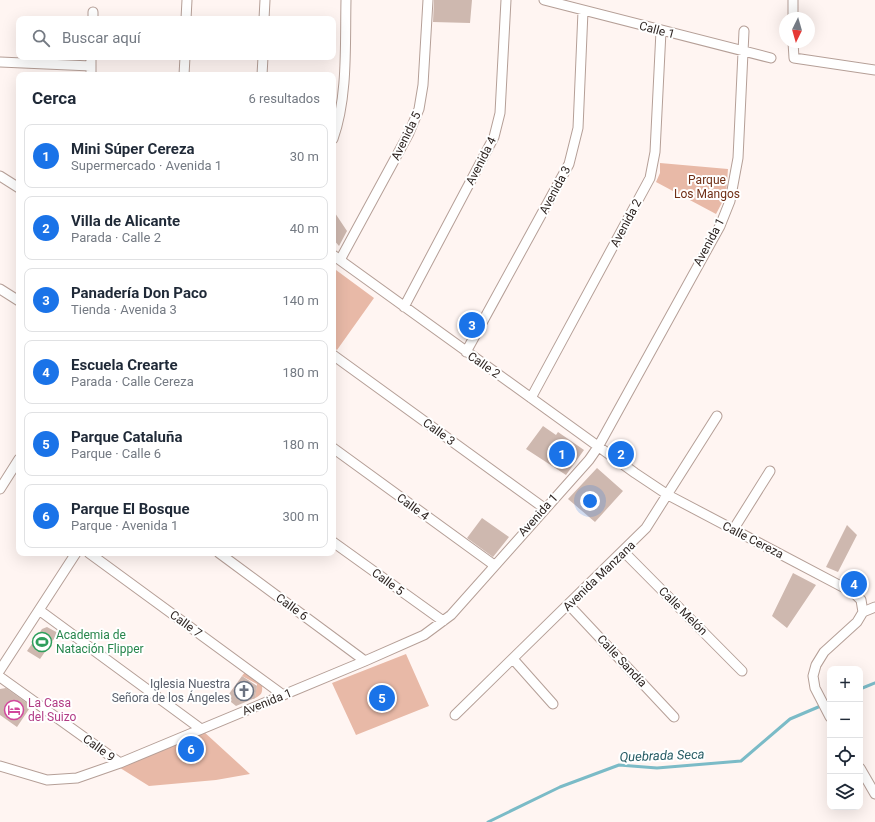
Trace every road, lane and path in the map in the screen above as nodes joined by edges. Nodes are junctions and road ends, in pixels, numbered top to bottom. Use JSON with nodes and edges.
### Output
{"nodes":[{"id":1,"x":187,"y":0,"type":"edge"},
{"id":2,"x":265,"y":0,"type":"edge"},
{"id":3,"x":346,"y":0,"type":"edge"},
{"id":4,"x":428,"y":0,"type":"edge"},
{"id":5,"x":506,"y":0,"type":"edge"},
{"id":6,"x":544,"y":0,"type":"edge"},
{"id":7,"x":793,"y":0,"type":"edge"},
{"id":8,"x":584,"y":11,"type":"junction"},
{"id":9,"x":793,"y":12,"type":"edge"},
{"id":10,"x":186,"y":16,"type":"edge"},
{"id":11,"x":264,"y":16,"type":"edge"},
{"id":12,"x":661,"y":31,"type":"junction"},
{"id":13,"x":744,"y":31,"type":"dead end"},
{"id":14,"x":793,"y":48,"type":"edge"},
{"id":15,"x":743,"y":52,"type":"junction"},
{"id":16,"x":771,"y":58,"type":"dead end"},
{"id":17,"x":185,"y":60,"type":"edge"},
{"id":18,"x":263,"y":60,"type":"edge"},
{"id":19,"x":0,"y":62,"type":"edge"},
{"id":20,"x":91,"y":66,"type":"edge"},
{"id":21,"x":875,"y":70,"type":"edge"},
{"id":22,"x":184,"y":72,"type":"edge"},
{"id":23,"x":262,"y":72,"type":"edge"},
{"id":24,"x":336,"y":128,"type":"edge"},
{"id":25,"x":0,"y":176,"type":"edge"},
{"id":26,"x":16,"y":186,"type":"edge"},
{"id":27,"x":337,"y":257,"type":"edge"},
{"id":28,"x":0,"y":289,"type":"edge"},
{"id":29,"x":16,"y":299,"type":"edge"},
{"id":30,"x":404,"y":307,"type":"junction"},
{"id":31,"x":466,"y":352,"type":"junction"},
{"id":32,"x":336,"y":357,"type":"edge"},
{"id":33,"x":531,"y":398,"type":"junction"},
{"id":34,"x":717,"y":416,"type":"dead end"},
{"id":35,"x":598,"y":447,"type":"junction"},
{"id":36,"x":336,"y":450,"type":"edge"},
{"id":37,"x":16,"y":464,"type":"edge"},
{"id":38,"x":770,"y":471,"type":"dead end"},
{"id":39,"x":635,"y":474,"type":"joint"},
{"id":40,"x":0,"y":489,"type":"edge"},
{"id":41,"x":668,"y":495,"type":"junction"},
{"id":42,"x":544,"y":508,"type":"junction"},
{"id":43,"x":733,"y":530,"type":"junction"},
{"id":44,"x":336,"y":544,"type":"edge"},
{"id":45,"x":624,"y":552,"type":"junction"},
{"id":46,"x":74,"y":556,"type":"edge"},
{"id":47,"x":93,"y":556,"type":"edge"},
{"id":48,"x":223,"y":556,"type":"edge"},
{"id":49,"x":494,"y":565,"type":"junction"},
{"id":50,"x":569,"y":605,"type":"junction"},
{"id":51,"x":875,"y":607,"type":"edge"},
{"id":52,"x":39,"y":610,"type":"junction"},
{"id":53,"x":863,"y":612,"type":"junction"},
{"id":54,"x":442,"y":622,"type":"junction"},
{"id":55,"x":513,"y":659,"type":"junction"},
{"id":56,"x":365,"y":661,"type":"junction"},
{"id":57,"x":0,"y":670,"type":"edge"},
{"id":58,"x":742,"y":671,"type":"dead end"},
{"id":59,"x":0,"y":677,"type":"edge"},
{"id":60,"x":283,"y":695,"type":"junction"},
{"id":61,"x":553,"y":704,"type":"dead end"},
{"id":62,"x":827,"y":711,"type":"edge"},
{"id":63,"x":455,"y":714,"type":"dead end"},
{"id":64,"x":674,"y":717,"type":"dead end"},
{"id":65,"x":201,"y":729,"type":"junction"},
{"id":66,"x":120,"y":763,"type":"junction"},
{"id":67,"x":0,"y":766,"type":"edge"},
{"id":68,"x":863,"y":772,"type":"edge"},
{"id":69,"x":874,"y":789,"type":"edge"}],
"edges":[{"from":1,"to":10,"type":"street"},
{"from":2,"to":11,"type":"street"},
{"from":3,"to":24,"type":"street"},
{"from":4,"to":27,"type":"street","name":"Avenida 5"},
{"from":5,"to":30,"type":"street","name":"Avenida 4"},
{"from":6,"to":8,"type":"street","name":"Calle 1"},
{"from":7,"to":9,"type":"street"},
{"from":8,"to":12,"type":"street","name":"Calle 1"},
{"from":8,"to":31,"type":"street","name":"Avenida 3"},
{"from":12,"to":15,"type":"street","name":"Calle 1"},
{"from":12,"to":33,"type":"street","name":"Avenida 2"},
{"from":13,"to":15,"type":"street","name":"Avenida 1"},
{"from":14,"to":21,"type":"street"},
{"from":15,"to":16,"type":"street","name":"Calle 1"},
{"from":15,"to":35,"type":"street","name":"Avenida 1"},
{"from":17,"to":22,"type":"street"},
{"from":18,"to":23,"type":"street"},
{"from":19,"to":20,"type":"street"},
{"from":25,"to":26,"type":"street"},
{"from":27,"to":30,"type":"street","name":"Calle 2"},
{"from":28,"to":29,"type":"street"},
{"from":30,"to":31,"type":"street","name":"Calle 2"},
{"from":31,"to":33,"type":"street","name":"Calle 2"},
{"from":32,"to":42,"type":"street","name":"Calle 3"},
{"from":33,"to":35,"type":"street","name":"Calle 2"},
{"from":34,"to":41,"type":"street","name":"Avenida Manzana"},
{"from":35,"to":39,"type":"street","name":"Calle 2"},
{"from":35,"to":42,"type":"street","name":"Avenida 1"},
{"from":36,"to":49,"type":"street","name":"Calle 4"},
{"from":37,"to":40,"type":"street"},
{"from":38,"to":43,"type":"street"},
{"from":39,"to":41,"type":"street","name":"Calle Cereza"},
{"from":41,"to":43,"type":"street","name":"Calle Cereza"},
{"from":41,"to":45,"type":"street","name":"Avenida Manzana"},
{"from":42,"to":49,"type":"street","name":"Avenida 1"},
{"from":43,"to":53,"type":"street","name":"Calle Cereza"},
{"from":44,"to":54,"type":"street","name":"Calle 5"},
{"from":45,"to":50,"type":"street","name":"Avenida Manzana"},
{"from":45,"to":58,"type":"street","name":"Calle Melón"},
{"from":46,"to":52,"type":"street"},
{"from":47,"to":60,"type":"street","name":"Calle 7"},
{"from":48,"to":56,"type":"street","name":"Calle 6"},
{"from":49,"to":54,"type":"street","name":"Avenida 1"},
{"from":50,"to":55,"type":"street","name":"Avenida Manzana"},
{"from":50,"to":64,"type":"street","name":"Calle Sandía"},
{"from":51,"to":53,"type":"street"},
{"from":52,"to":57,"type":"street"},
{"from":52,"to":65,"type":"street"},
{"from":53,"to":62,"type":"street"},
{"from":54,"to":56,"type":"street","name":"Avenida 1"},
{"from":55,"to":61,"type":"street"},
{"from":55,"to":63,"type":"street","name":"Avenida Manzana"},
{"from":56,"to":60,"type":"street","name":"Avenida 1"},
{"from":59,"to":66,"type":"street","name":"Calle 9"},
{"from":60,"to":65,"type":"street","name":"Avenida 1"},
{"from":65,"to":66,"type":"street","name":"Avenida 1"},
{"from":66,"to":67,"type":"street","name":"Avenida 1"},
{"from":68,"to":69,"type":"street"}]}
